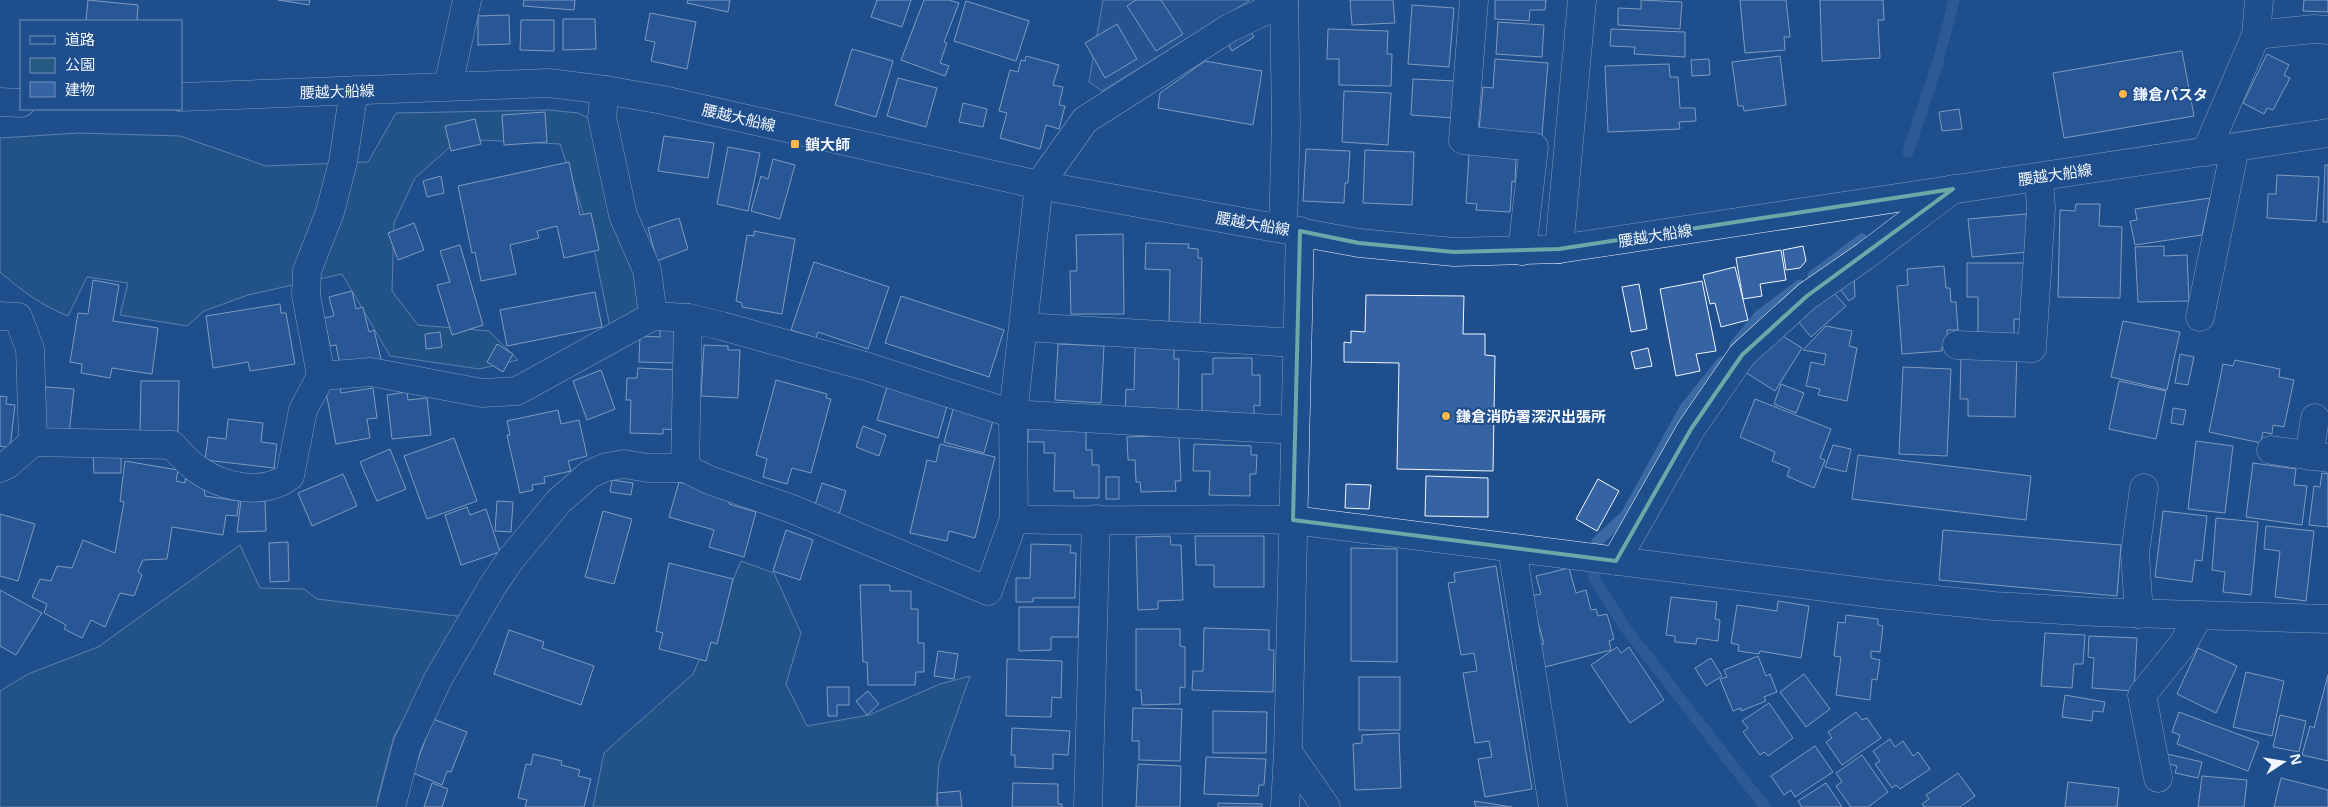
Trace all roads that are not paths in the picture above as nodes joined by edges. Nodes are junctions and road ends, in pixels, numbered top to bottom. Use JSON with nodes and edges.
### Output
{"nodes":[{"id":1,"x":467,"y":0,"type":"edge"},
{"id":2,"x":1474,"y":0,"type":"edge"},
{"id":3,"x":1582,"y":0,"type":"edge"},
{"id":4,"x":2259,"y":0,"type":"edge"},
{"id":5,"x":1284,"y":1,"type":"edge"},
{"id":6,"x":2328,"y":30,"type":"edge"},
{"id":7,"x":2256,"y":35,"type":"junction"},
{"id":8,"x":448,"y":86,"type":"junction"},
{"id":9,"x":354,"y":90,"type":"junction"},
{"id":10,"x":605,"y":90,"type":"junction"},
{"id":11,"x":182,"y":97,"type":"edge"},
{"id":12,"x":0,"y":102,"type":"edge"},
{"id":13,"x":20,"y":103,"type":"edge"},
{"id":14,"x":2328,"y":133,"type":"edge"},
{"id":15,"x":2235,"y":148,"type":"junction"},
{"id":16,"x":2206,"y":152,"type":"junction"},
{"id":17,"x":2039,"y":177,"type":"junction"},
{"id":18,"x":1039,"y":185,"type":"junction"},
{"id":19,"x":1954,"y":189,"type":"junction"},
{"id":20,"x":1292,"y":229,"type":"junction"},
{"id":21,"x":1559,"y":250,"type":"junction"},
{"id":22,"x":1522,"y":251,"type":"junction"},
{"id":23,"x":0,"y":316,"type":"edge"},
{"id":24,"x":653,"y":316,"type":"junction"},
{"id":25,"x":2200,"y":317,"type":"dead end"},
{"id":26,"x":688,"y":318,"type":"junction"},
{"id":27,"x":1024,"y":327,"type":"junction"},
{"id":28,"x":1297,"y":343,"type":"junction"},
{"id":29,"x":1957,"y":345,"type":"dead end"},
{"id":30,"x":320,"y":376,"type":"junction"},
{"id":31,"x":1013,"y":414,"type":"junction"},
{"id":32,"x":2316,"y":418,"type":"dead end"},
{"id":33,"x":1295,"y":430,"type":"junction"},
{"id":34,"x":33,"y":442,"type":"junction"},
{"id":35,"x":2271,"y":450,"type":"dead end"},
{"id":36,"x":2318,"y":457,"type":"edge"},
{"id":37,"x":0,"y":468,"type":"edge"},
{"id":38,"x":685,"y":468,"type":"junction"},
{"id":39,"x":2144,"y":488,"type":"dead end"},
{"id":40,"x":1014,"y":518,"type":"junction"},
{"id":41,"x":1096,"y":519,"type":"junction"},
{"id":42,"x":1293,"y":520,"type":"junction"},
{"id":43,"x":1512,"y":548,"type":"junction"},
{"id":44,"x":1616,"y":561,"type":"junction"},
{"id":45,"x":2139,"y":614,"type":"junction"},
{"id":46,"x":2199,"y":615,"type":"junction"},
{"id":47,"x":2328,"y":619,"type":"edge"},
{"id":48,"x":1288,"y":752,"type":"junction"},
{"id":49,"x":2158,"y":778,"type":"dead end"},
{"id":50,"x":391,"y":807,"type":"edge"},
{"id":51,"x":1088,"y":807,"type":"edge"},
{"id":52,"x":1285,"y":807,"type":"edge"},
{"id":53,"x":1326,"y":807,"type":"edge"},
{"id":54,"x":1553,"y":807,"type":"edge"}],
"edges":[{"from":1,"to":8,"type":"street"},
{"from":2,"to":22,"type":"street"},
{"from":3,"to":21,"type":"street"},
{"from":4,"to":7,"type":"street"},
{"from":5,"to":18,"type":"street"},
{"from":5,"to":20,"type":"street"},
{"from":6,"to":7,"type":"street"},
{"from":7,"to":16,"type":"street"},
{"from":8,"to":9,"type":"street","name":"腰越大船線"},
{"from":8,"to":10,"type":"street","name":"腰越大船線"},
{"from":9,"to":11,"type":"street","name":"腰越大船線"},
{"from":9,"to":30,"type":"street"},
{"from":10,"to":18,"type":"street","name":"腰越大船線"},
{"from":10,"to":24,"type":"street"},
{"from":12,"to":13,"type":"street"},
{"from":14,"to":15,"type":"street","name":"腰越大船線"},
{"from":15,"to":16,"type":"street","name":"腰越大船線"},
{"from":15,"to":25,"type":"street"},
{"from":16,"to":17,"type":"street","name":"腰越大船線"},
{"from":17,"to":19,"type":"street","name":"腰越大船線"},
{"from":17,"to":29,"type":"street"},
{"from":18,"to":20,"type":"street","name":"腰越大船線"},
{"from":18,"to":27,"type":"street"},
{"from":19,"to":21,"type":"street","name":"腰越大船線"},
{"from":19,"to":44,"type":"street"},
{"from":20,"to":22,"type":"street","name":"腰越大船線"},
{"from":20,"to":28,"type":"street"},
{"from":21,"to":22,"type":"street","name":"腰越大船線"},
{"from":23,"to":34,"type":"street"},
{"from":24,"to":26,"type":"street"},
{"from":24,"to":30,"type":"street"},
{"from":26,"to":31,"type":"street"},
{"from":26,"to":38,"type":"street"},
{"from":27,"to":28,"type":"street"},
{"from":27,"to":31,"type":"street"},
{"from":28,"to":33,"type":"street"},
{"from":30,"to":34,"type":"street"},
{"from":31,"to":33,"type":"street"},
{"from":31,"to":40,"type":"street"},
{"from":32,"to":36,"type":"street"},
{"from":33,"to":42,"type":"street"},
{"from":34,"to":37,"type":"street"},
{"from":35,"to":36,"type":"street"},
{"from":38,"to":40,"type":"street"},
{"from":38,"to":50,"type":"street"},
{"from":39,"to":45,"type":"street"},
{"from":40,"to":41,"type":"street"},
{"from":41,"to":42,"type":"street"},
{"from":41,"to":51,"type":"street"},
{"from":42,"to":43,"type":"street"},
{"from":42,"to":48,"type":"street"},
{"from":43,"to":44,"type":"street"},
{"from":43,"to":54,"type":"street"},
{"from":44,"to":45,"type":"street"},
{"from":45,"to":46,"type":"street"},
{"from":46,"to":47,"type":"street"},
{"from":46,"to":49,"type":"street"},
{"from":48,"to":52,"type":"street"},
{"from":48,"to":53,"type":"street"}]}
